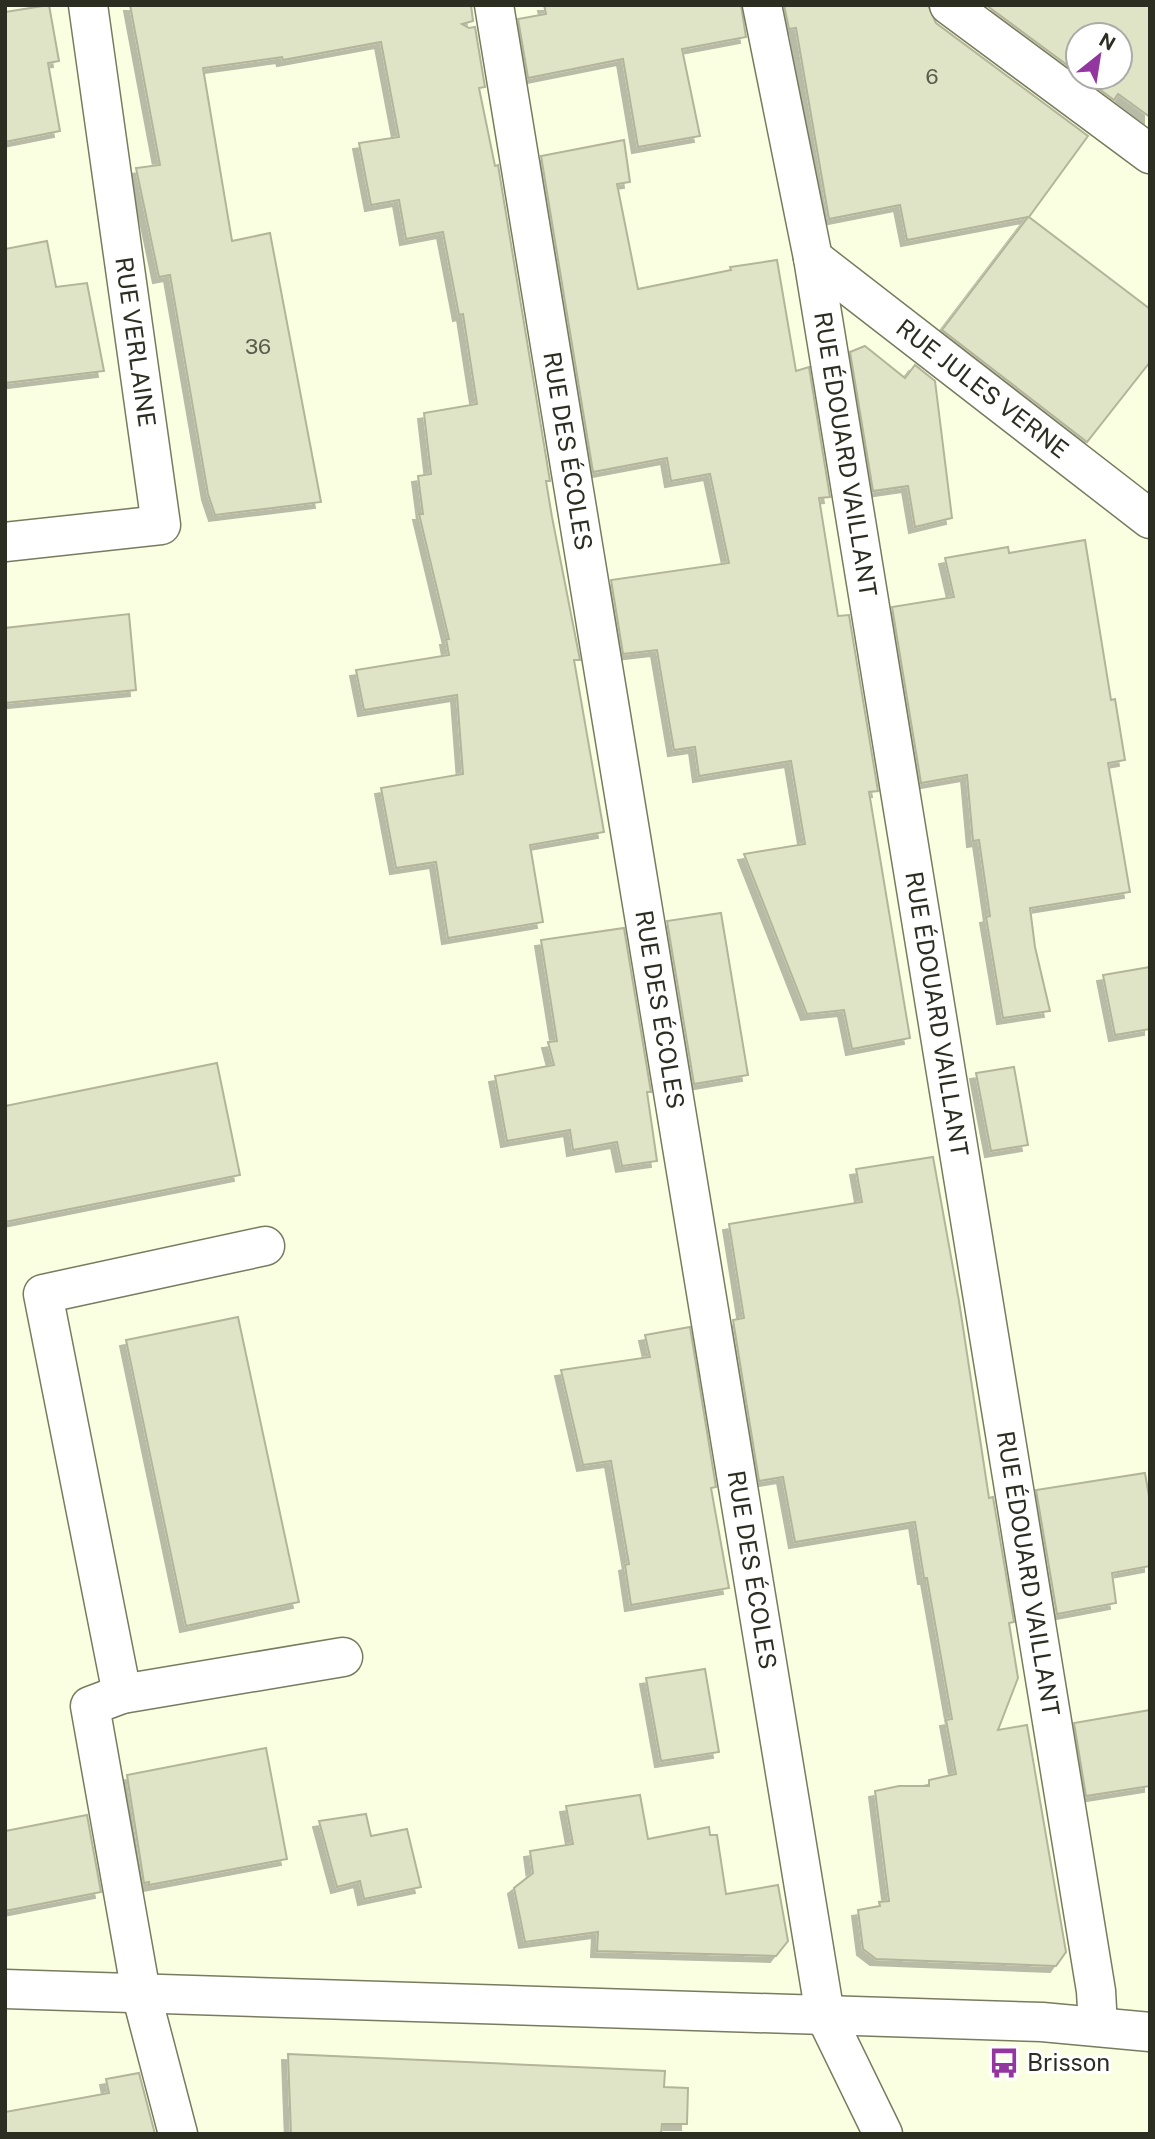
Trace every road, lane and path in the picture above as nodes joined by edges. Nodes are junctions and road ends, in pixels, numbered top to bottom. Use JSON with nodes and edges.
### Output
{"nodes":[{"id":1,"x":88,"y":5,"type":"edge"},
{"id":2,"x":494,"y":5,"type":"edge"},
{"id":3,"x":762,"y":5,"type":"edge"},
{"id":4,"x":949,"y":5,"type":"edge"},
{"id":5,"x":1150,"y":154,"type":"edge"},
{"id":6,"x":813,"y":258,"type":"junction"},
{"id":7,"x":1150,"y":519,"type":"edge"},
{"id":8,"x":5,"y":542,"type":"edge"},
{"id":9,"x":265,"y":1245,"type":"dead end"},
{"id":10,"x":343,"y":1657,"type":"dead end"},
{"id":11,"x":122,"y":1694,"type":"junction"},
{"id":12,"x":5,"y":1989,"type":"edge"},
{"id":13,"x":141,"y":1993,"type":"junction"},
{"id":14,"x":825,"y":2015,"type":"junction"},
{"id":15,"x":1098,"y":2026,"type":"junction"},
{"id":16,"x":1150,"y":2032,"type":"edge"},
{"id":17,"x":178,"y":2134,"type":"edge"},
{"id":18,"x":883,"y":2134,"type":"edge"}],
"edges":[{"from":1,"to":8,"type":"street","name":"RUE VERLAINE"},
{"from":2,"to":14,"type":"street","name":"RUE DES ÉCOLES"},
{"from":3,"to":6,"type":"street","name":"RUE ÉDOUARD VAILLANT"},
{"from":4,"to":5,"type":"street"},
{"from":6,"to":7,"type":"street","name":"RUE JULES VERNE"},
{"from":6,"to":15,"type":"street","name":"RUE ÉDOUARD VAILLANT"},
{"from":9,"to":11,"type":"street"},
{"from":10,"to":11,"type":"street"},
{"from":11,"to":13,"type":"street"},
{"from":12,"to":13,"type":"street"},
{"from":13,"to":14,"type":"street"},
{"from":13,"to":17,"type":"street"},
{"from":14,"to":15,"type":"street"},
{"from":14,"to":18,"type":"street","name":"RUE DES ÉCOLES"},
{"from":15,"to":16,"type":"street"}]}
